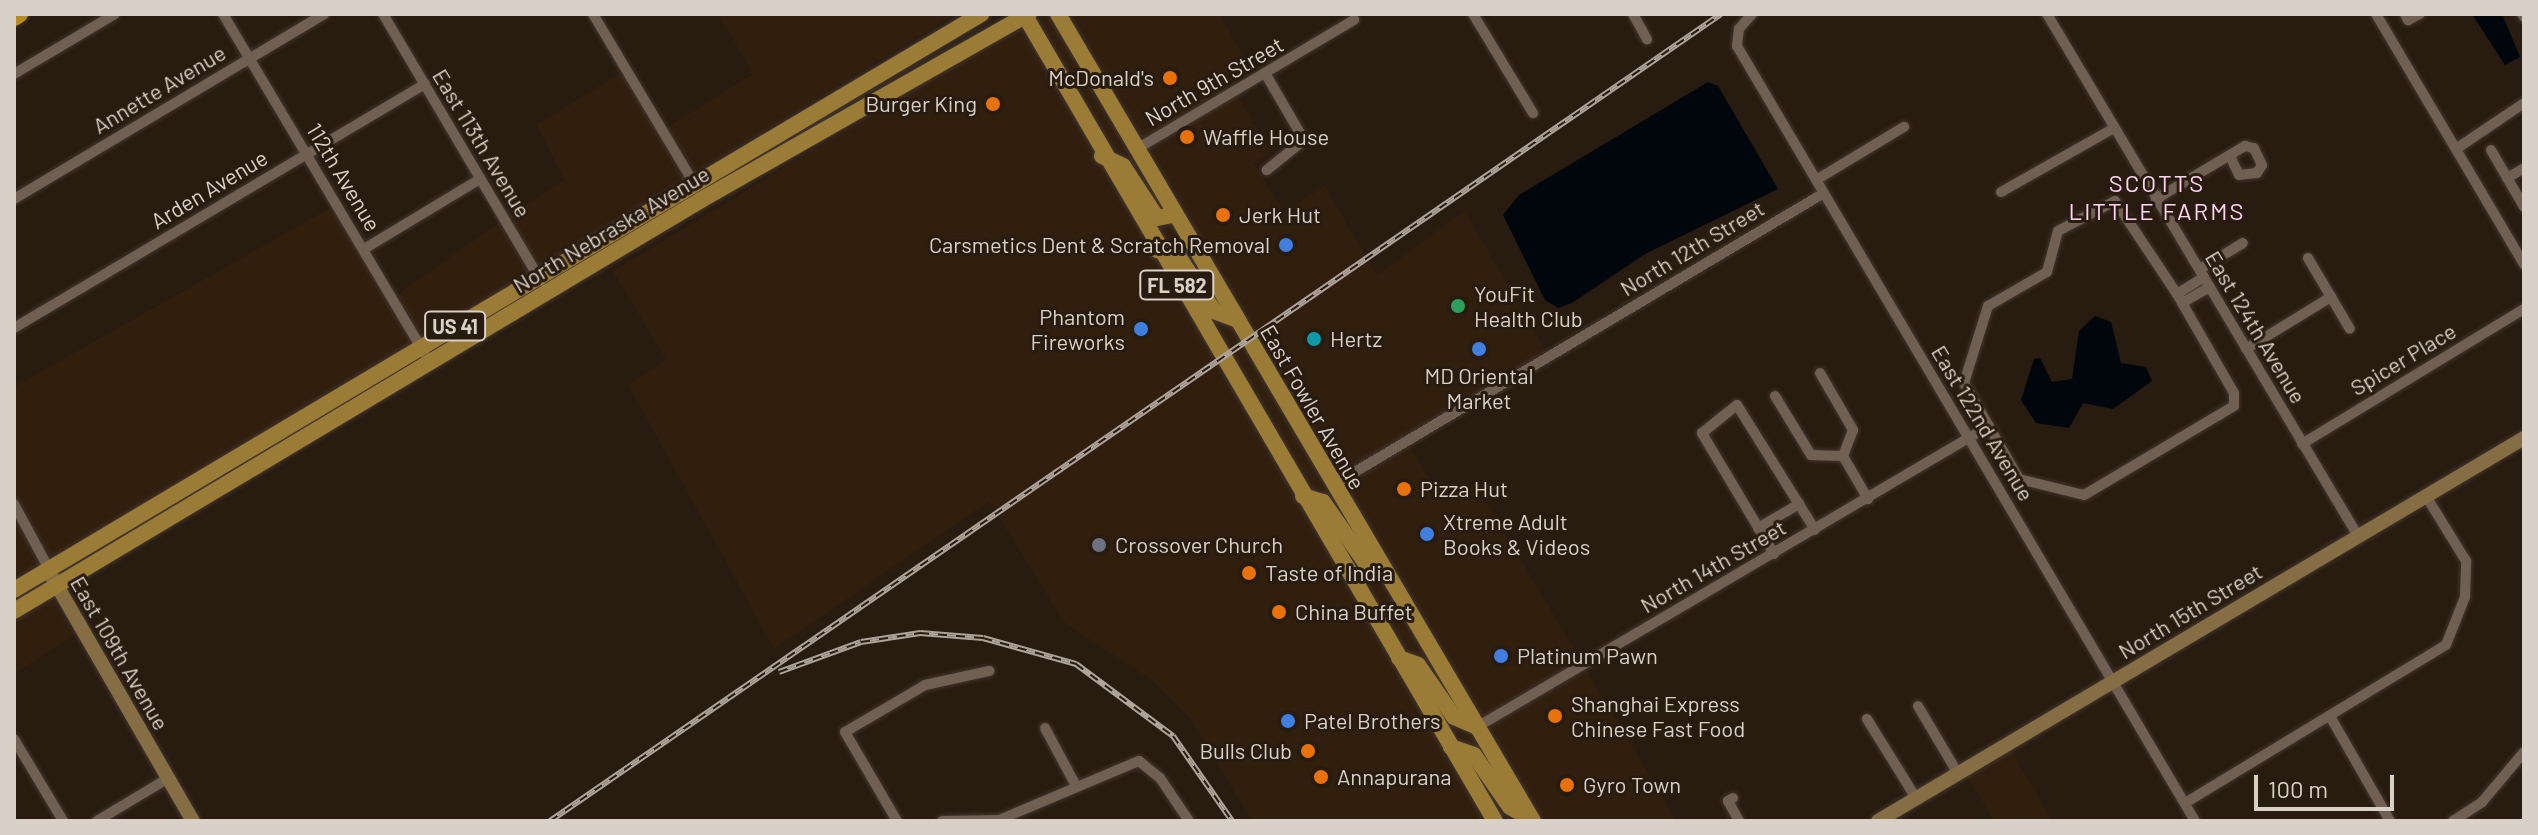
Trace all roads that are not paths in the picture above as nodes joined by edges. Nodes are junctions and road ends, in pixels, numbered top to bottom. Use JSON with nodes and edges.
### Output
{"nodes":[{"id":1,"x":19,"y":14,"type":"edge"},
{"id":2,"x":115,"y":14,"type":"edge"},
{"id":3,"x":223,"y":14,"type":"edge"},
{"id":4,"x":324,"y":14,"type":"edge"},
{"id":5,"x":383,"y":14,"type":"edge"},
{"id":6,"x":593,"y":14,"type":"edge"},
{"id":7,"x":981,"y":14,"type":"edge"},
{"id":8,"x":1058,"y":14,"type":"edge"},
{"id":9,"x":1068,"y":14,"type":"edge"},
{"id":10,"x":1473,"y":14,"type":"edge"},
{"id":11,"x":1633,"y":14,"type":"edge"},
{"id":12,"x":1752,"y":14,"type":"edge"},
{"id":13,"x":2047,"y":14,"type":"edge"},
{"id":14,"x":2376,"y":14,"type":"edge"},
{"id":15,"x":2420,"y":14,"type":"edge"},
{"id":16,"x":1026,"y":15,"type":"edge"},
{"id":17,"x":14,"y":17,"type":"edge"},
{"id":18,"x":2407,"y":17,"type":"edge"},
{"id":19,"x":1354,"y":20,"type":"dead end"},
{"id":20,"x":1068,"y":32,"type":"junction"},
{"id":21,"x":1647,"y":39,"type":"dead end"},
{"id":22,"x":250,"y":58,"type":"junction"},
{"id":23,"x":1265,"y":73,"type":"junction"},
{"id":24,"x":14,"y":74,"type":"edge"},
{"id":25,"x":866,"y":80,"type":"junction"},
{"id":26,"x":425,"y":84,"type":"junction"},
{"id":27,"x":2524,"y":103,"type":"edge"},
{"id":28,"x":1533,"y":113,"type":"dead end"},
{"id":29,"x":1904,"y":127,"type":"dead end"},
{"id":30,"x":2114,"y":128,"type":"junction"},
{"id":31,"x":810,"y":139,"type":"junction"},
{"id":32,"x":2456,"y":149,"type":"junction"},
{"id":33,"x":1135,"y":150,"type":"junction"},
{"id":34,"x":2491,"y":150,"type":"dead end"},
{"id":35,"x":307,"y":154,"type":"junction"},
{"id":36,"x":1102,"y":156,"type":"junction"},
{"id":37,"x":2231,"y":158,"type":"dead end"},
{"id":38,"x":2524,"y":168,"type":"edge"},
{"id":39,"x":1267,"y":170,"type":"dead end"},
{"id":40,"x":2507,"y":178,"type":"junction"},
{"id":41,"x":480,"y":179,"type":"junction"},
{"id":42,"x":1816,"y":180,"type":"junction"},
{"id":43,"x":695,"y":183,"type":"junction"},
{"id":44,"x":2001,"y":192,"type":"dead end"},
{"id":45,"x":1824,"y":193,"type":"junction"},
{"id":46,"x":14,"y":199,"type":"edge"},
{"id":47,"x":2156,"y":199,"type":"junction"},
{"id":48,"x":701,"y":200,"type":"junction"},
{"id":49,"x":2524,"y":207,"type":"edge"},
{"id":50,"x":1173,"y":215,"type":"junction"},
{"id":51,"x":2243,"y":243,"type":"dead end"},
{"id":52,"x":364,"y":249,"type":"junction"},
{"id":53,"x":1157,"y":250,"type":"junction"},
{"id":54,"x":2308,"y":258,"type":"dead end"},
{"id":55,"x":2524,"y":264,"type":"edge"},
{"id":56,"x":545,"y":272,"type":"junction"},
{"id":57,"x":2204,"y":278,"type":"junction"},
{"id":58,"x":554,"y":288,"type":"junction"},
{"id":59,"x":2331,"y":297,"type":"junction"},
{"id":60,"x":2180,"y":298,"type":"junction"},
{"id":61,"x":2524,"y":309,"type":"edge"},
{"id":62,"x":1235,"y":319,"type":"junction"},
{"id":63,"x":14,"y":328,"type":"edge"},
{"id":64,"x":2350,"y":329,"type":"dead end"},
{"id":65,"x":420,"y":346,"type":"junction"},
{"id":66,"x":2246,"y":349,"type":"junction"},
{"id":67,"x":430,"y":362,"type":"junction"},
{"id":68,"x":1820,"y":373,"type":"dead end"},
{"id":69,"x":1775,"y":396,"type":"dead end"},
{"id":70,"x":1989,"y":426,"type":"junction"},
{"id":71,"x":1968,"y":438,"type":"junction"},
{"id":72,"x":2524,"y":438,"type":"edge"},
{"id":73,"x":2302,"y":444,"type":"junction"},
{"id":74,"x":1843,"y":456,"type":"junction"},
{"id":75,"x":1333,"y":485,"type":"junction"},
{"id":76,"x":183,"y":488,"type":"junction"},
{"id":77,"x":1303,"y":496,"type":"junction"},
{"id":78,"x":2426,"y":496,"type":"junction"},
{"id":79,"x":1868,"y":499,"type":"junction"},
{"id":80,"x":14,"y":504,"type":"edge"},
{"id":81,"x":1799,"y":504,"type":"junction"},
{"id":82,"x":193,"y":505,"type":"junction"},
{"id":83,"x":1758,"y":528,"type":"junction"},
{"id":84,"x":1815,"y":530,"type":"junction"},
{"id":85,"x":2358,"y":536,"type":"junction"},
{"id":86,"x":1774,"y":554,"type":"junction"},
{"id":87,"x":49,"y":569,"type":"junction"},
{"id":88,"x":1383,"y":569,"type":"junction"},
{"id":89,"x":55,"y":587,"type":"junction"},
{"id":90,"x":14,"y":590,"type":"edge"},
{"id":91,"x":14,"y":611,"type":"edge"},
{"id":92,"x":1399,"y":658,"type":"junction"},
{"id":93,"x":989,"y":671,"type":"dead end"},
{"id":94,"x":2113,"y":683,"type":"junction"},
{"id":95,"x":1918,"y":706,"type":"dead end"},
{"id":96,"x":2331,"y":718,"type":"junction"},
{"id":97,"x":1867,"y":719,"type":"dead end"},
{"id":98,"x":1477,"y":727,"type":"junction"},
{"id":99,"x":1045,"y":728,"type":"dead end"},
{"id":100,"x":14,"y":739,"type":"edge"},
{"id":101,"x":1451,"y":747,"type":"junction"},
{"id":102,"x":2524,"y":752,"type":"edge"},
{"id":103,"x":1957,"y":772,"type":"junction"},
{"id":104,"x":167,"y":779,"type":"junction"},
{"id":105,"x":1075,"y":784,"type":"junction"},
{"id":106,"x":1733,"y":798,"type":"dead end"},
{"id":107,"x":1916,"y":798,"type":"junction"},
{"id":108,"x":2185,"y":803,"type":"junction"},
{"id":109,"x":1532,"y":820,"type":"edge"},
{"id":110,"x":63,"y":821,"type":"edge"},
{"id":111,"x":97,"y":821,"type":"edge"},
{"id":112,"x":193,"y":821,"type":"edge"},
{"id":113,"x":897,"y":821,"type":"edge"},
{"id":114,"x":942,"y":821,"type":"edge"},
{"id":115,"x":1189,"y":821,"type":"edge"},
{"id":116,"x":1495,"y":821,"type":"edge"},
{"id":117,"x":1739,"y":821,"type":"edge"},
{"id":118,"x":1878,"y":821,"type":"edge"},
{"id":119,"x":2195,"y":821,"type":"edge"},
{"id":120,"x":2390,"y":821,"type":"edge"},
{"id":121,"x":2453,"y":821,"type":"edge"}],
"edges":[{"from":1,"to":17,"type":"highway"},
{"from":2,"to":24,"type":"street"},
{"from":3,"to":22,"type":"street","name":"112th Avenue"},
{"from":4,"to":22,"type":"street","name":"Annette Avenue"},
{"from":5,"to":26,"type":"street","name":"East 113th Avenue"},
{"from":6,"to":43,"type":"street"},
{"from":7,"to":25,"type":"main road","name":"North Nebraska Avenue","number":"US 41"},
{"from":8,"to":20,"type":"main road","name":"East Fowler Avenue","number":"FL 582"},
{"from":9,"to":20,"type":"main road"},
{"from":10,"to":28,"type":"street"},
{"from":11,"to":21,"type":"street"},
{"from":12,"to":42,"type":"street","name":"East 122nd Avenue"},
{"from":13,"to":30,"type":"street","name":"East 124th Avenue"},
{"from":14,"to":32,"type":"street"},
{"from":15,"to":18,"type":"street"},
{"from":16,"to":31,"type":"main road","name":"North Nebraska Avenue","number":"US 41"},
{"from":16,"to":36,"type":"main road","number":"FL 582"},
{"from":19,"to":23,"type":"street","name":"North 9th Street"},
{"from":20,"to":33,"type":"main road","name":"East Fowler Avenue","number":"FL 582"},
{"from":22,"to":35,"type":"street","name":"112th Avenue"},
{"from":22,"to":46,"type":"street","name":"Annette Avenue"},
{"from":23,"to":33,"type":"street","name":"North 9th Street"},
{"from":23,"to":39,"type":"street"},
{"from":25,"to":31,"type":"main road"},
{"from":25,"to":43,"type":"main road","name":"North Nebraska Avenue","number":"US 41"},
{"from":26,"to":35,"type":"street","name":"Arden Avenue"},
{"from":26,"to":41,"type":"street","name":"East 113th Avenue"},
{"from":27,"to":32,"type":"street"},
{"from":29,"to":42,"type":"street"},
{"from":30,"to":44,"type":"street"},
{"from":30,"to":47,"type":"street","name":"East 124th Avenue"},
{"from":31,"to":48,"type":"main road","name":"North Nebraska Avenue","number":"US 41"},
{"from":32,"to":55,"type":"street"},
{"from":33,"to":50,"type":"main road","name":"East Fowler Avenue","number":"FL 582"},
{"from":34,"to":40,"type":"street"},
{"from":35,"to":52,"type":"street","name":"112th Avenue"},
{"from":35,"to":63,"type":"street","name":"Arden Avenue"},
{"from":36,"to":50,"type":"main road"},
{"from":36,"to":53,"type":"main road","number":"FL 582"},
{"from":37,"to":47,"type":"street"},
{"from":38,"to":40,"type":"street"},
{"from":40,"to":49,"type":"street"},
{"from":41,"to":52,"type":"street"},
{"from":41,"to":56,"type":"street","name":"East 113th Avenue"},
{"from":42,"to":45,"type":"street","name":"East 122nd Avenue"},
{"from":43,"to":48,"type":"street"},
{"from":43,"to":56,"type":"main road","name":"North Nebraska Avenue","number":"US 41"},
{"from":45,"to":71,"type":"street","name":"East 122nd Avenue"},
{"from":45,"to":75,"type":"street","name":"North 12th Street"},
{"from":47,"to":57,"type":"street","name":"East 124th Avenue"},
{"from":48,"to":58,"type":"main road","name":"North Nebraska Avenue","number":"US 41"},
{"from":50,"to":62,"type":"main road","name":"East Fowler Avenue","number":"FL 582"},
{"from":51,"to":57,"type":"street"},
{"from":52,"to":65,"type":"street","name":"112th Avenue"},
{"from":53,"to":62,"type":"main road"},
{"from":53,"to":77,"type":"main road","number":"FL 582"},
{"from":54,"to":59,"type":"street"},
{"from":56,"to":58,"type":"main road"},
{"from":56,"to":65,"type":"main road","name":"North Nebraska Avenue","number":"US 41"},
{"from":57,"to":60,"type":"street"},
{"from":57,"to":66,"type":"street","name":"East 124th Avenue"},
{"from":58,"to":67,"type":"main road","name":"North Nebraska Avenue","number":"US 41"},
{"from":59,"to":64,"type":"street"},
{"from":59,"to":66,"type":"street"},
{"from":60,"to":70,"type":"street"},
{"from":60,"to":70,"type":"street"},
{"from":61,"to":73,"type":"street","name":"Spicer Place"},
{"from":62,"to":75,"type":"main road","name":"East Fowler Avenue","number":"FL 582"},
{"from":65,"to":67,"type":"street","name":"112th Avenue"},
{"from":65,"to":76,"type":"main road","name":"North Nebraska Avenue","number":"US 41"},
{"from":66,"to":73,"type":"street","name":"East 124th Avenue"},
{"from":67,"to":82,"type":"main road","name":"North Nebraska Avenue","number":"US 41"},
{"from":68,"to":74,"type":"street"},
{"from":69,"to":74,"type":"street"},
{"from":70,"to":71,"type":"street","name":"North 14th Street"},
{"from":71,"to":79,"type":"street","name":"North 14th Street"},
{"from":71,"to":94,"type":"street","name":"East 122nd Avenue"},
{"from":72,"to":78,"type":"street","name":"North 15th Street"},
{"from":73,"to":85,"type":"street","name":"East 124th Avenue"},
{"from":74,"to":79,"type":"street"},
{"from":75,"to":88,"type":"main road","name":"East Fowler Avenue","number":"FL 582"},
{"from":76,"to":82,"type":"main road"},
{"from":76,"to":87,"type":"main road","name":"North Nebraska Avenue","number":"US 41"},
{"from":77,"to":88,"type":"main road"},
{"from":77,"to":92,"type":"main road","number":"FL 582"},
{"from":78,"to":85,"type":"street","name":"North 15th Street"},
{"from":78,"to":96,"type":"street"},
{"from":79,"to":84,"type":"street","name":"North 14th Street"},
{"from":80,"to":87,"type":"street","name":"East 109th Avenue"},
{"from":81,"to":83,"type":"street"},
{"from":81,"to":83,"type":"street"},
{"from":81,"to":84,"type":"street"},
{"from":82,"to":89,"type":"main road","name":"North Nebraska Avenue","number":"US 41"},
{"from":83,"to":86,"type":"street"},
{"from":84,"to":86,"type":"street","name":"North 14th Street"},
{"from":85,"to":94,"type":"street","name":"North 15th Street"},
{"from":86,"to":98,"type":"street","name":"North 14th Street"},
{"from":87,"to":89,"type":"street","name":"East 109th Avenue"},
{"from":87,"to":90,"type":"main road","name":"North Nebraska Avenue","number":"US 41"},
{"from":88,"to":98,"type":"main road","name":"East Fowler Avenue","number":"FL 582"},
{"from":89,"to":91,"type":"main road","name":"North Nebraska Avenue","number":"US 41"},
{"from":89,"to":104,"type":"street","name":"East 109th Avenue"},
{"from":92,"to":98,"type":"main road"},
{"from":92,"to":101,"type":"main road","number":"FL 582"},
{"from":93,"to":113,"type":"street"},
{"from":94,"to":103,"type":"street","name":"North 15th Street"},
{"from":94,"to":108,"type":"street","name":"East 122nd Avenue"},
{"from":95,"to":103,"type":"street"},
{"from":96,"to":108,"type":"street"},
{"from":96,"to":120,"type":"street"},
{"from":97,"to":107,"type":"street"},
{"from":98,"to":109,"type":"main road","name":"East Fowler Avenue","number":"FL 582"},
{"from":99,"to":105,"type":"street"},
{"from":100,"to":110,"type":"street"},
{"from":101,"to":109,"type":"main road"},
{"from":101,"to":116,"type":"main road","number":"FL 582"},
{"from":102,"to":121,"type":"street"},
{"from":103,"to":107,"type":"street","name":"North 15th Street"},
{"from":104,"to":111,"type":"street"},
{"from":104,"to":112,"type":"street","name":"East 109th Avenue"},
{"from":105,"to":114,"type":"street"},
{"from":105,"to":115,"type":"street"},
{"from":106,"to":117,"type":"street"},
{"from":107,"to":118,"type":"street","name":"North 15th Street"},
{"from":108,"to":119,"type":"street","name":"East 122nd Avenue"}]}
